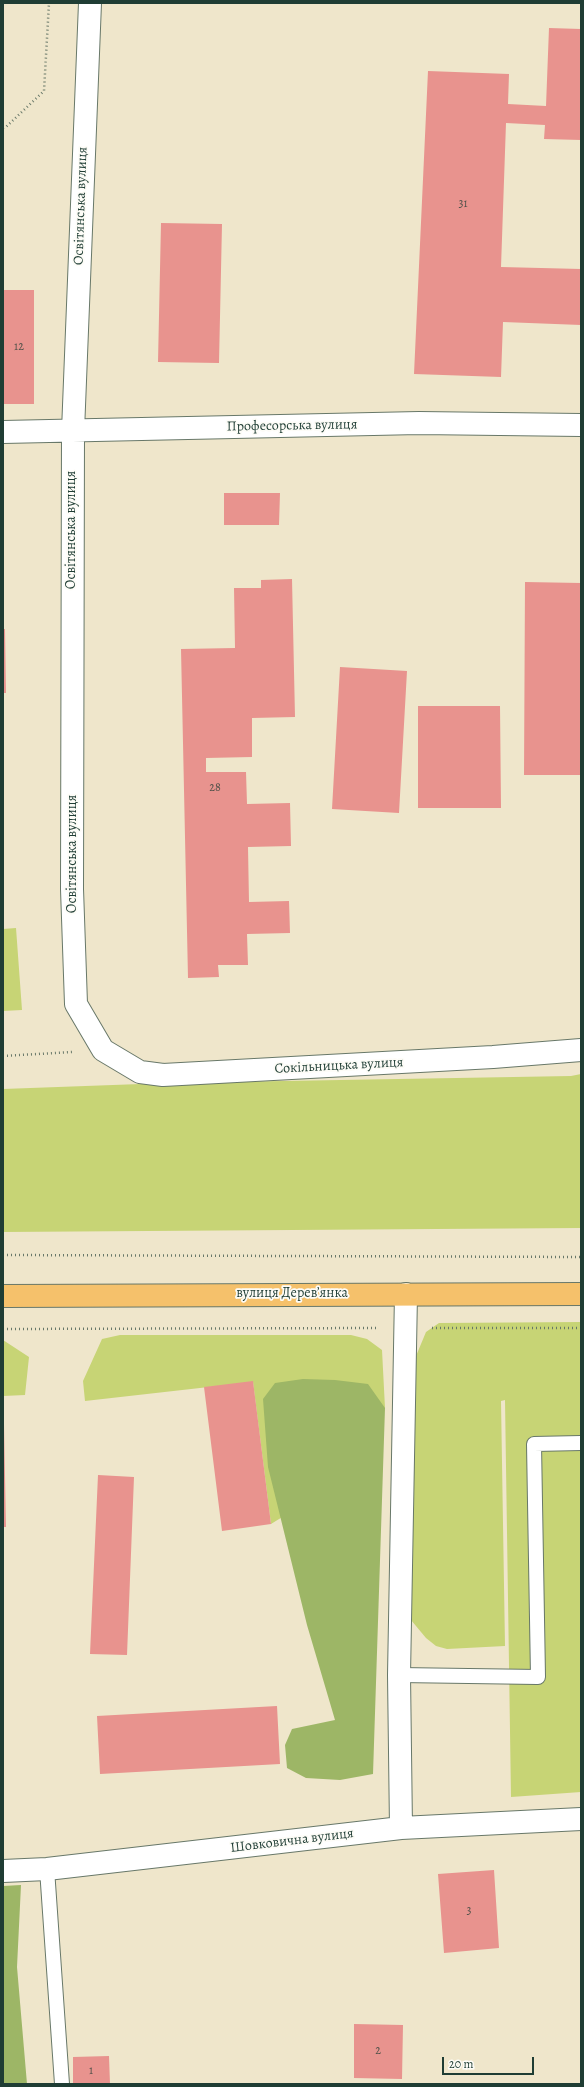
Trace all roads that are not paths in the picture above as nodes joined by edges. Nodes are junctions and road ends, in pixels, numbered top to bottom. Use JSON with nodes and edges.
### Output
{"nodes":[{"id":1,"x":90,"y":3,"type":"edge"},
{"id":2,"x":581,"y":425,"type":"edge"},
{"id":3,"x":73,"y":431,"type":"junction"},
{"id":4,"x":3,"y":432,"type":"edge"},
{"id":5,"x":103,"y":1050,"type":"joint"},
{"id":6,"x":581,"y":1050,"type":"edge"},
{"id":7,"x":406,"y":1294,"type":"junction"},
{"id":8,"x":581,"y":1294,"type":"edge"},
{"id":9,"x":3,"y":1296,"type":"edge"},
{"id":10,"x":581,"y":1443,"type":"edge"},
{"id":11,"x":399,"y":1674,"type":"junction"},
{"id":12,"x":581,"y":1819,"type":"edge"},
{"id":13,"x":401,"y":1828,"type":"junction"},
{"id":14,"x":46,"y":1869,"type":"junction"},
{"id":15,"x":3,"y":1871,"type":"edge"},
{"id":16,"x":62,"y":2084,"type":"edge"}],
"edges":[{"from":1,"to":3,"type":"street","name":"Освітянська вулиця"},
{"from":2,"to":3,"type":"street","name":"Професорська вулиця"},
{"from":3,"to":4,"type":"street","name":"Професорська вулиця"},
{"from":3,"to":5,"type":"street","name":"Освітянська вулиця"},
{"from":5,"to":6,"type":"street","name":"Сокільницька вулиця"},
{"from":7,"to":8,"type":"main road","name":"вулиця Дерев’янка"},
{"from":7,"to":9,"type":"main road","name":"вулиця Дерев’янка"},
{"from":7,"to":11,"type":"street"},
{"from":10,"to":11,"type":"lane"},
{"from":11,"to":13,"type":"street"},
{"from":12,"to":13,"type":"street","name":"Шовковична вулиця"},
{"from":13,"to":14,"type":"street","name":"Шовковична вулиця"},
{"from":14,"to":15,"type":"street","name":"Шовковична вулиця"},
{"from":14,"to":16,"type":"lane"}]}
